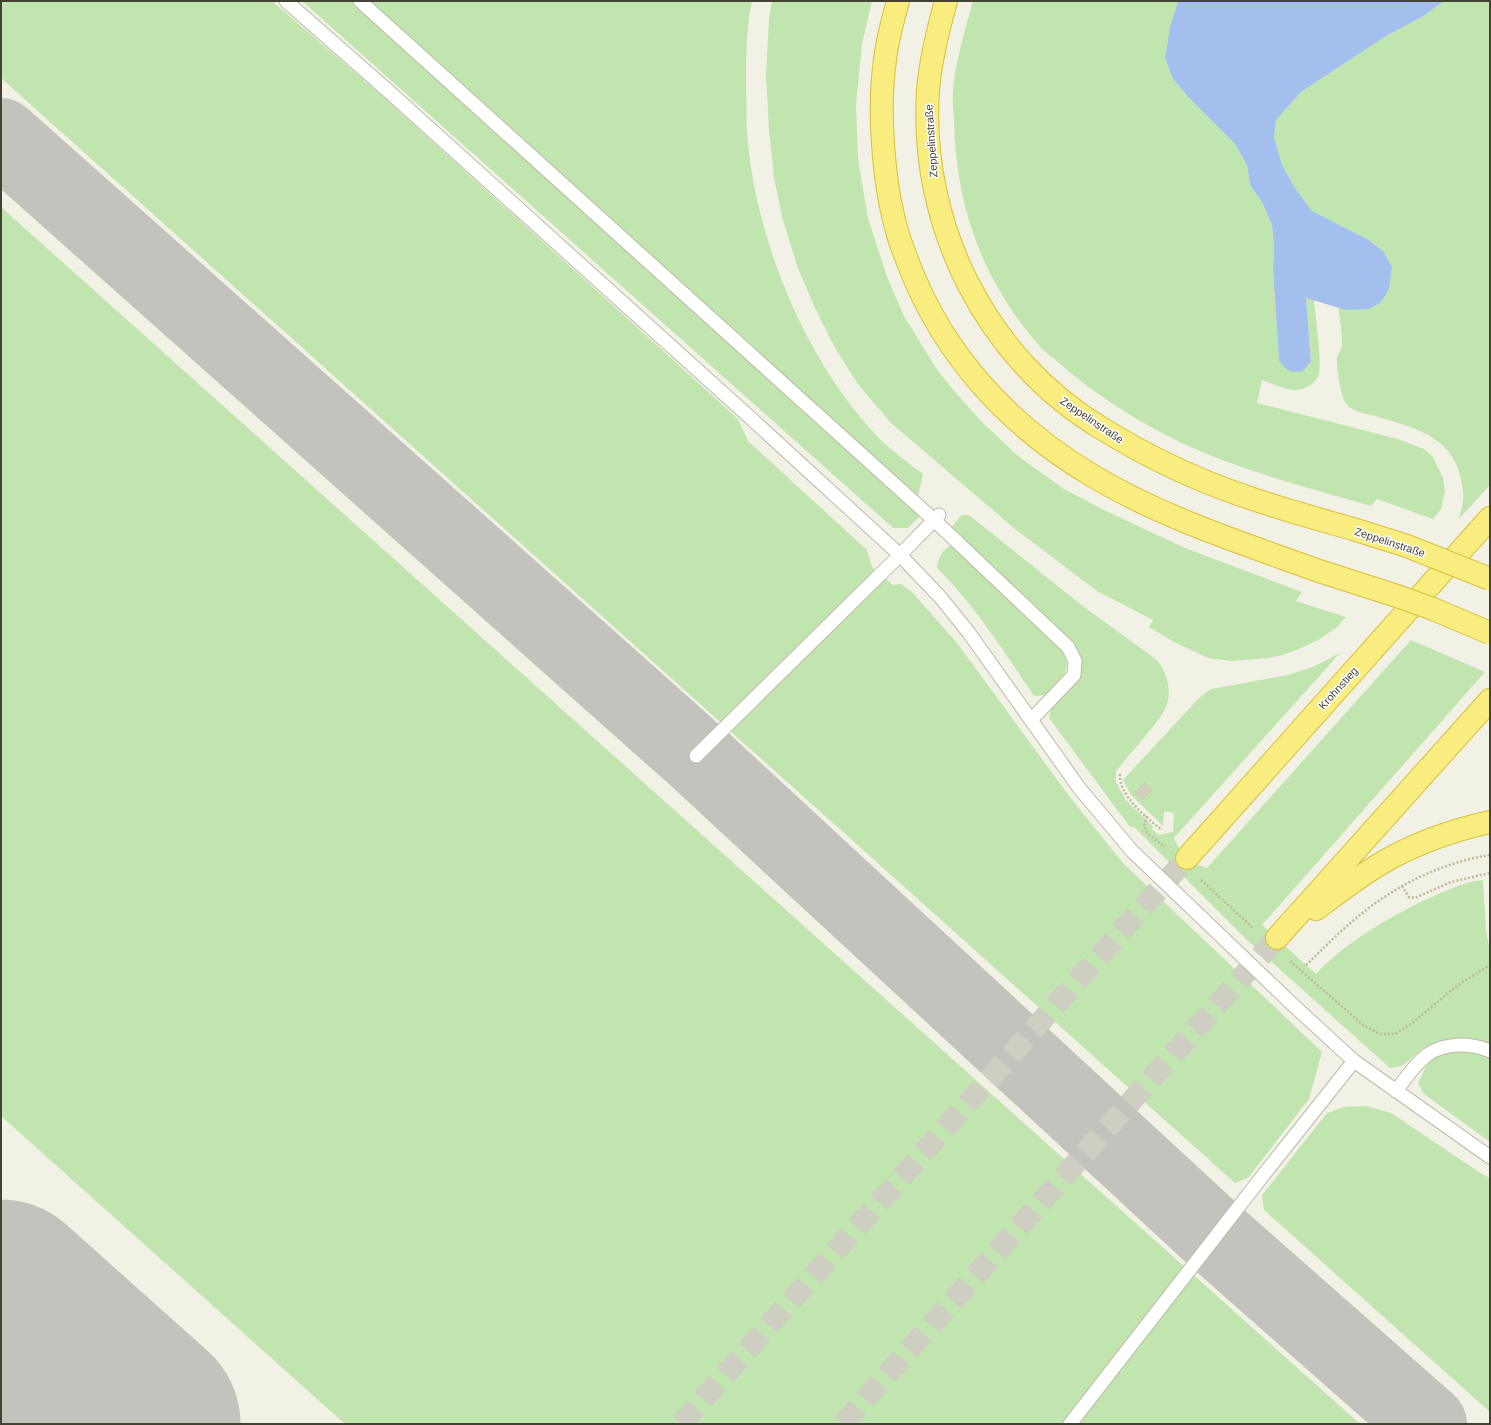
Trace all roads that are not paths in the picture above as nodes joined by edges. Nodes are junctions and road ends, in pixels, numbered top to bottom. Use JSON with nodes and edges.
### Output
{"nodes":[{"id":1,"x":286,"y":1,"type":"edge"},
{"id":2,"x":360,"y":1,"type":"edge"},
{"id":3,"x":898,"y":1,"type":"edge"},
{"id":4,"x":946,"y":1,"type":"edge"},
{"id":5,"x":936,"y":518,"type":"junction"},
{"id":6,"x":1490,"y":518,"type":"edge"},
{"id":7,"x":900,"y":556,"type":"junction"},
{"id":8,"x":1490,"y":579,"type":"edge"},
{"id":9,"x":1490,"y":633,"type":"edge"},
{"id":10,"x":1490,"y":700,"type":"edge"},
{"id":11,"x":1031,"y":720,"type":"junction"},
{"id":12,"x":696,"y":756,"type":"dead end"},
{"id":13,"x":1490,"y":822,"type":"edge"},
{"id":14,"x":1187,"y":858,"type":"tunnel mouth"},
{"id":15,"x":1490,"y":1051,"type":"edge"},
{"id":16,"x":1354,"y":1061,"type":"junction"},
{"id":17,"x":1396,"y":1091,"type":"junction"},
{"id":18,"x":1490,"y":1157,"type":"edge"},
{"id":19,"x":1070,"y":1424,"type":"edge"}],
"edges":[{"from":1,"to":7,"type":"lane"},
{"from":2,"to":5,"type":"lane"},
{"from":3,"to":9,"type":"highway","bridge":true},
{"from":4,"to":8,"type":"highway","name":"Zeppelinstraße","bridge":true},
{"from":5,"to":7,"type":"lane"},
{"from":5,"to":11,"type":"lane"},
{"from":6,"to":14,"type":"highway","name":"Krohnstieg"},
{"from":7,"to":11,"type":"lane"},
{"from":7,"to":12,"type":"lane"},
{"from":10,"to":13,"type":"highway"},
{"from":11,"to":16,"type":"lane"},
{"from":15,"to":17,"type":"lane"},
{"from":16,"to":17,"type":"lane"},
{"from":16,"to":19,"type":"lane"},
{"from":17,"to":18,"type":"lane"}]}
